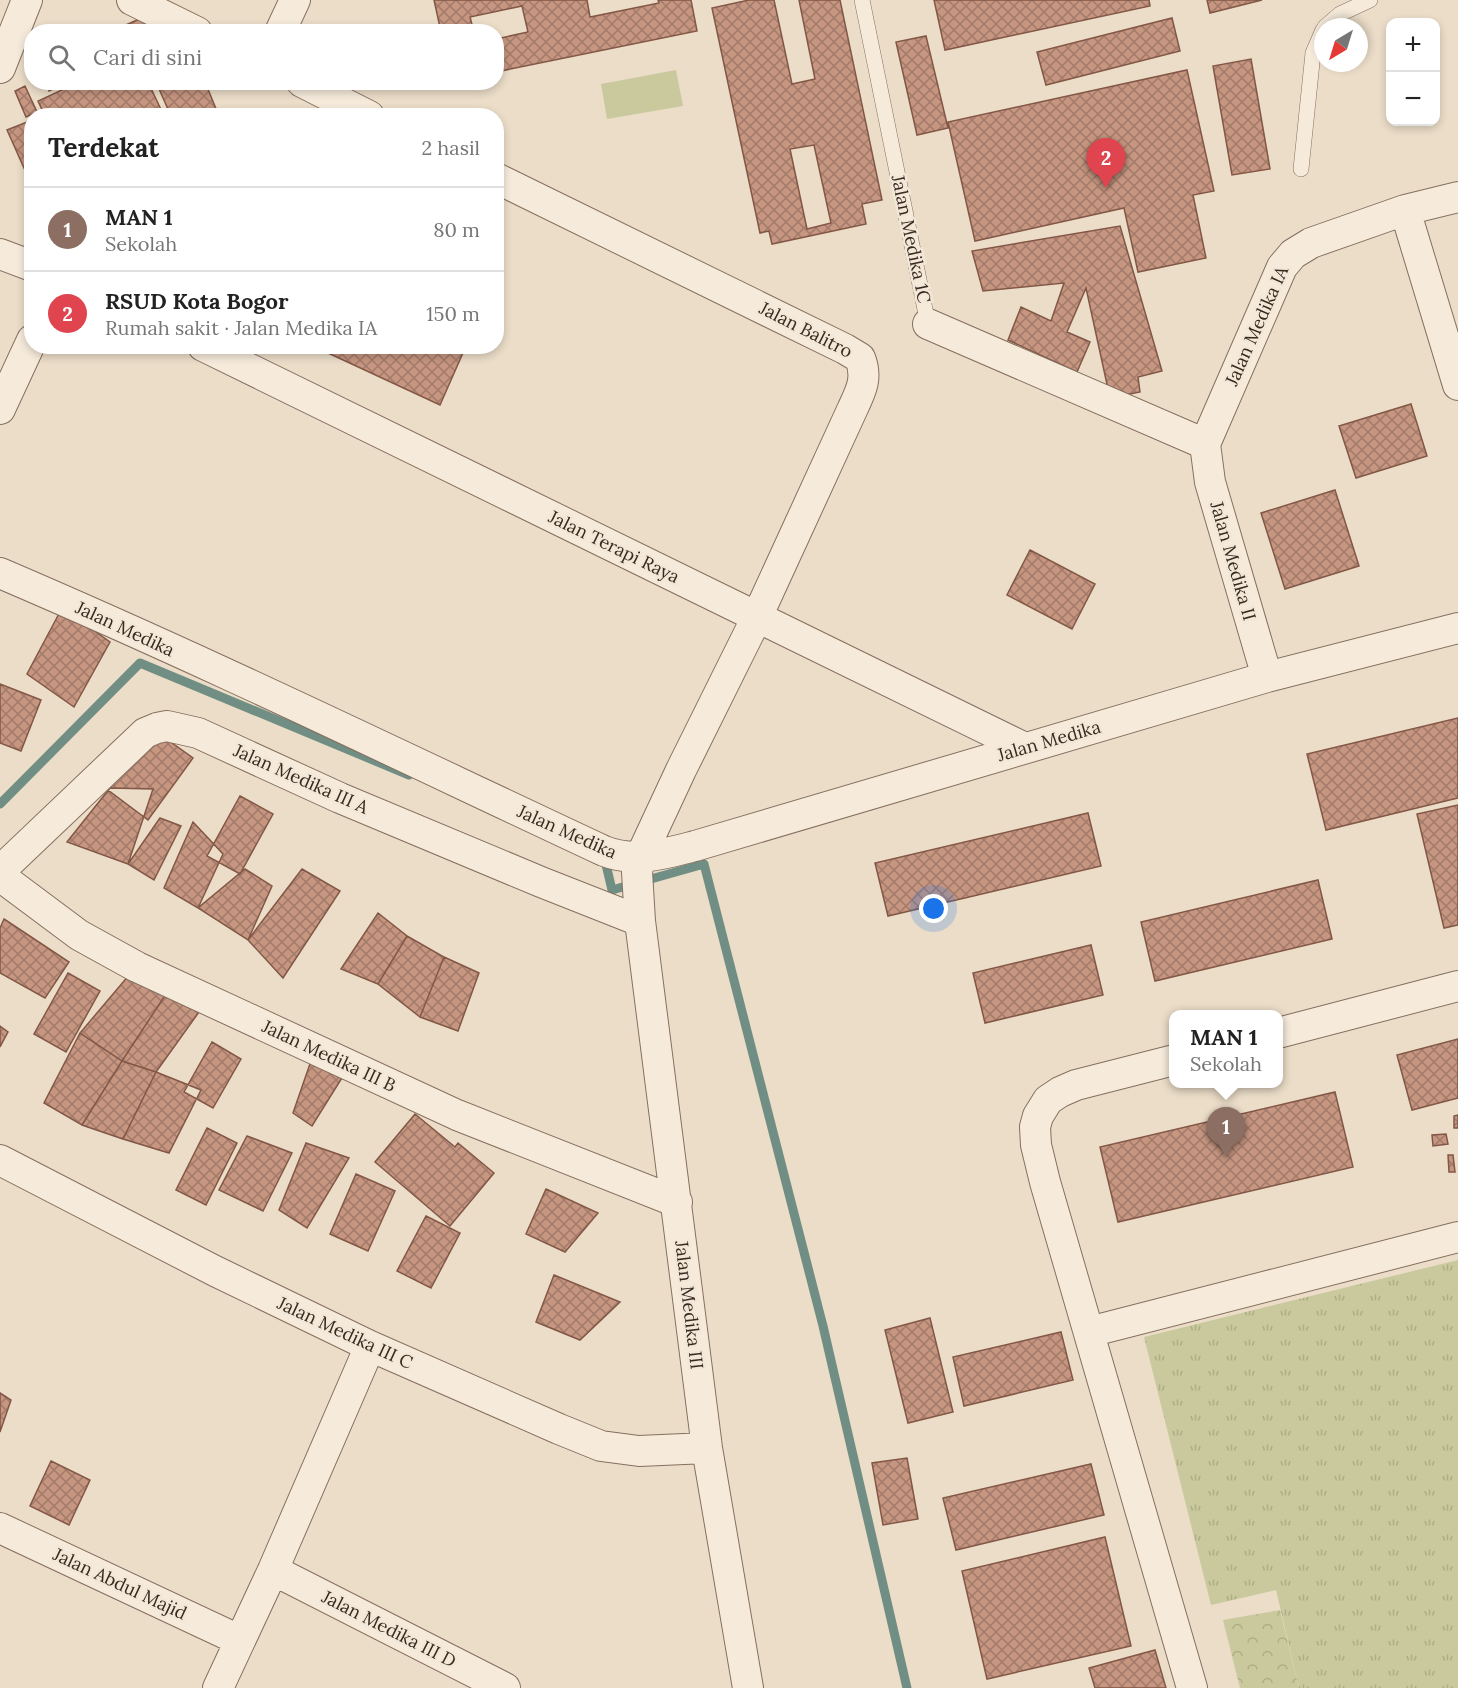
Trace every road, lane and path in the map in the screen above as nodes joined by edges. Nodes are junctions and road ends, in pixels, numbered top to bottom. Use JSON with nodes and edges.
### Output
{"nodes":[{"id":1,"x":27,"y":0,"type":"edge"},
{"id":2,"x":132,"y":0,"type":"edge"},
{"id":3,"x":295,"y":0,"type":"edge"},
{"id":4,"x":862,"y":0,"type":"edge"},
{"id":5,"x":1370,"y":0,"type":"edge"},
{"id":6,"x":1335,"y":18,"type":"edge"},
{"id":7,"x":181,"y":24,"type":"edge"},
{"id":8,"x":284,"y":24,"type":"edge"},
{"id":9,"x":1314,"y":50,"type":"edge"},
{"id":10,"x":0,"y":68,"type":"edge"},
{"id":11,"x":318,"y":90,"type":"edge"},
{"id":12,"x":353,"y":108,"type":"edge"},
{"id":13,"x":1301,"y":169,"type":"dead end"},
{"id":14,"x":504,"y":182,"type":"edge"},
{"id":15,"x":1458,"y":197,"type":"edge"},
{"id":16,"x":1405,"y":210,"type":"junction"},
{"id":17,"x":0,"y":254,"type":"edge"},
{"id":18,"x":24,"y":263,"type":"edge"},
{"id":19,"x":928,"y":324,"type":"joint"},
{"id":20,"x":26,"y":354,"type":"edge"},
{"id":21,"x":219,"y":354,"type":"edge"},
{"id":22,"x":1458,"y":385,"type":"edge"},
{"id":23,"x":0,"y":409,"type":"edge"},
{"id":24,"x":1205,"y":444,"type":"junction"},
{"id":25,"x":0,"y":573,"type":"edge"},
{"id":26,"x":757,"y":617,"type":"junction"},
{"id":27,"x":1458,"y":628,"type":"edge"},
{"id":28,"x":1267,"y":677,"type":"junction"},
{"id":29,"x":1024,"y":748,"type":"junction"},
{"id":30,"x":0,"y":871,"type":"edge"},
{"id":31,"x":638,"y":874,"type":"junction"},
{"id":32,"x":0,"y":876,"type":"edge"},
{"id":33,"x":640,"y":921,"type":"junction"},
{"id":34,"x":1458,"y":986,"type":"edge"},
{"id":35,"x":1283,"y":1032,"type":"edge"},
{"id":36,"x":1169,"y":1061,"type":"edge"},
{"id":37,"x":0,"y":1160,"type":"edge"},
{"id":38,"x":676,"y":1202,"type":"junction"},
{"id":39,"x":1458,"y":1237,"type":"edge"},
{"id":40,"x":1089,"y":1332,"type":"junction"},
{"id":41,"x":370,"y":1346,"type":"junction"},
{"id":42,"x":707,"y":1448,"type":"junction"},
{"id":43,"x":0,"y":1528,"type":"edge"},
{"id":44,"x":273,"y":1570,"type":"junction"},
{"id":45,"x":239,"y":1640,"type":"junction"},
{"id":46,"x":218,"y":1688,"type":"edge"},
{"id":47,"x":505,"y":1688,"type":"edge"},
{"id":48,"x":748,"y":1688,"type":"edge"},
{"id":49,"x":1192,"y":1688,"type":"edge"}],
"edges":[{"from":1,"to":10,"type":"street"},
{"from":2,"to":7,"type":"street"},
{"from":3,"to":8,"type":"street"},
{"from":4,"to":19,"type":"lane","name":"Jalan Medika 1C"},
{"from":5,"to":6,"type":"lane"},
{"from":9,"to":13,"type":"lane"},
{"from":11,"to":12,"type":"street"},
{"from":14,"to":26,"type":"street","name":"Jalan Balitro"},
{"from":15,"to":16,"type":"street","name":"Jalan Medika IA"},
{"from":16,"to":22,"type":"street"},
{"from":16,"to":24,"type":"street","name":"Jalan Medika IA"},
{"from":17,"to":18,"type":"street"},
{"from":19,"to":24,"type":"street","name":"Jalan Medika 1C"},
{"from":20,"to":23,"type":"street"},
{"from":21,"to":26,"type":"street","name":"Jalan Terapi Raya"},
{"from":24,"to":28,"type":"street","name":"Jalan Medika II"},
{"from":25,"to":31,"type":"street","name":"Jalan Medika"},
{"from":26,"to":29,"type":"street","name":"Jalan Terapi Raya"},
{"from":26,"to":31,"type":"street"},
{"from":27,"to":28,"type":"street","name":"Jalan Medika"},
{"from":28,"to":29,"type":"street","name":"Jalan Medika"},
{"from":29,"to":31,"type":"street","name":"Jalan Medika"},
{"from":30,"to":33,"type":"street","name":"Jalan Medika III A"},
{"from":31,"to":33,"type":"street","name":"Jalan Medika III"},
{"from":32,"to":38,"type":"street","name":"Jalan Medika III B"},
{"from":33,"to":38,"type":"street","name":"Jalan Medika III"},
{"from":34,"to":35,"type":"street"},
{"from":36,"to":40,"type":"street"},
{"from":37,"to":41,"type":"street","name":"Jalan Medika III C"},
{"from":38,"to":42,"type":"street","name":"Jalan Medika III"},
{"from":39,"to":40,"type":"street"},
{"from":40,"to":49,"type":"street"},
{"from":41,"to":42,"type":"street","name":"Jalan Medika III C"},
{"from":41,"to":44,"type":"street"},
{"from":42,"to":48,"type":"street","name":"Jalan Medika III"},
{"from":43,"to":45,"type":"street","name":"Jalan Abdul Majid"},
{"from":44,"to":45,"type":"street"},
{"from":44,"to":47,"type":"street","name":"Jalan Medika III D"},
{"from":45,"to":46,"type":"street"}]}
